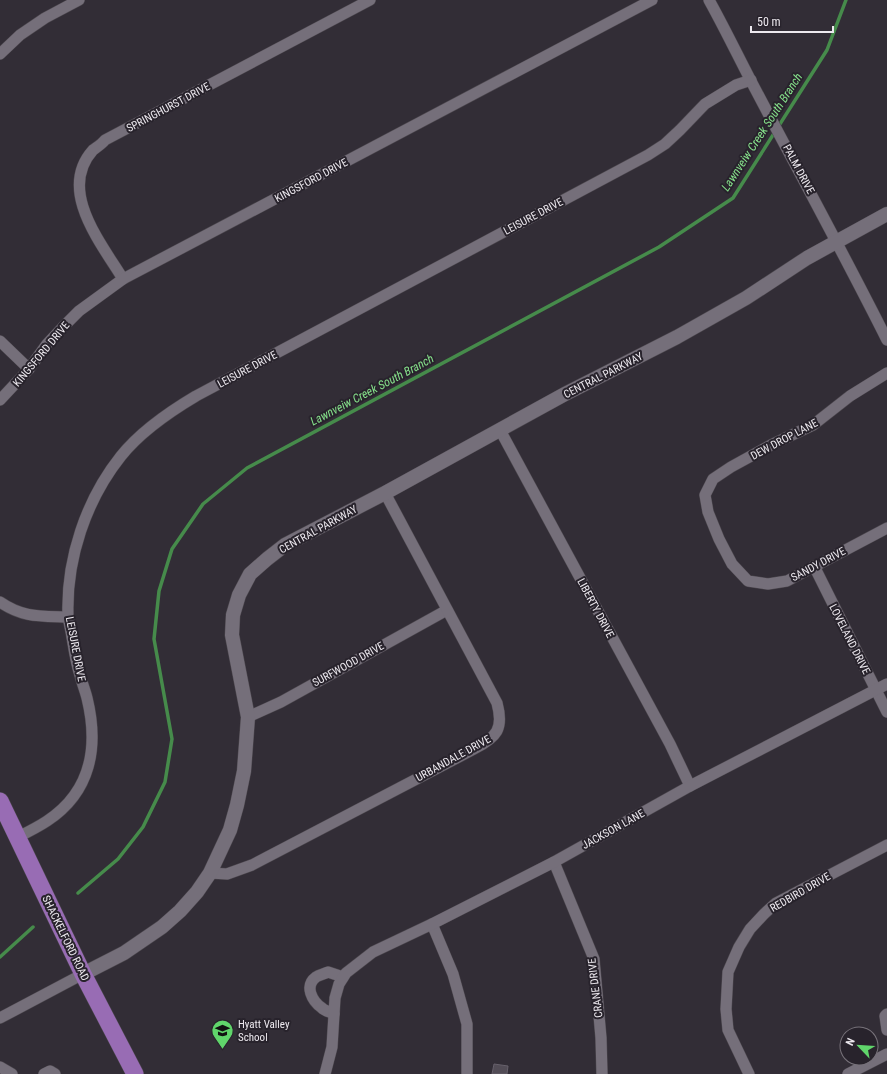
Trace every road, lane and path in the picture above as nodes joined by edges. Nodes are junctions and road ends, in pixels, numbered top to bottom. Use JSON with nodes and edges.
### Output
{"nodes":[{"id":1,"x":79,"y":0,"type":"edge"},
{"id":2,"x":370,"y":0,"type":"edge"},
{"id":3,"x":652,"y":0,"type":"edge"},
{"id":4,"x":709,"y":0,"type":"edge"},
{"id":5,"x":0,"y":54,"type":"edge"},
{"id":6,"x":751,"y":80,"type":"junction"},
{"id":7,"x":887,"y":214,"type":"edge"},
{"id":8,"x":838,"y":242,"type":"junction"},
{"id":9,"x":123,"y":279,"type":"junction"},
{"id":10,"x":887,"y":340,"type":"edge"},
{"id":11,"x":0,"y":341,"type":"edge"},
{"id":12,"x":29,"y":369,"type":"junction"},
{"id":13,"x":887,"y":374,"type":"edge"},
{"id":14,"x":0,"y":400,"type":"edge"},
{"id":15,"x":500,"y":430,"type":"junction"},
{"id":16,"x":385,"y":493,"type":"junction"},
{"id":17,"x":705,"y":495,"type":"joint"},
{"id":18,"x":887,"y":528,"type":"edge"},
{"id":19,"x":814,"y":566,"type":"junction"},
{"id":20,"x":0,"y":602,"type":"edge"},
{"id":21,"x":447,"y":610,"type":"junction"},
{"id":22,"x":68,"y":617,"type":"junction"},
{"id":23,"x":887,"y":684,"type":"edge"},
{"id":24,"x":876,"y":691,"type":"junction"},
{"id":25,"x":887,"y":712,"type":"edge"},
{"id":26,"x":248,"y":717,"type":"junction"},
{"id":27,"x":690,"y":786,"type":"junction"},
{"id":28,"x":0,"y":801,"type":"edge"},
{"id":29,"x":18,"y":837,"type":"junction"},
{"id":30,"x":887,"y":845,"type":"edge"},
{"id":31,"x":554,"y":862,"type":"junction"},
{"id":32,"x":210,"y":873,"type":"junction"},
{"id":33,"x":432,"y":924,"type":"junction"},
{"id":34,"x":83,"y":974,"type":"junction"},
{"id":35,"x":343,"y":977,"type":"junction"},
{"id":36,"x":334,"y":1014,"type":"junction"},
{"id":37,"x":887,"y":1014,"type":"edge"},
{"id":38,"x":0,"y":1018,"type":"edge"},
{"id":39,"x":887,"y":1030,"type":"edge"},
{"id":40,"x":887,"y":1054,"type":"edge"},
{"id":41,"x":0,"y":1067,"type":"edge"},
{"id":42,"x":12,"y":1074,"type":"edge"},
{"id":43,"x":44,"y":1074,"type":"edge"},
{"id":44,"x":55,"y":1074,"type":"edge"},
{"id":45,"x":135,"y":1074,"type":"edge"},
{"id":46,"x":325,"y":1074,"type":"edge"},
{"id":47,"x":468,"y":1074,"type":"edge"},
{"id":48,"x":602,"y":1074,"type":"edge"},
{"id":49,"x":749,"y":1074,"type":"edge"},
{"id":50,"x":848,"y":1074,"type":"edge"}],
"edges":[{"from":1,"to":5,"type":"street"},
{"from":2,"to":9,"type":"street","name":"SPRINGHURST DRIVE"},
{"from":3,"to":9,"type":"street","name":"KINGSFORD DRIVE"},
{"from":4,"to":6,"type":"street","name":"PALM DRIVE"},
{"from":6,"to":8,"type":"street","name":"PALM DRIVE"},
{"from":6,"to":22,"type":"street","name":"LEISURE DRIVE"},
{"from":7,"to":8,"type":"street","name":"CENTRAL PARKWAY"},
{"from":8,"to":10,"type":"street","name":"PALM DRIVE"},
{"from":8,"to":15,"type":"street","name":"CENTRAL PARKWAY"},
{"from":9,"to":12,"type":"street","name":"KINGSFORD DRIVE"},
{"from":11,"to":12,"type":"street"},
{"from":12,"to":14,"type":"street","name":"KINGSFORD DRIVE"},
{"from":13,"to":17,"type":"street","name":"DEW DROP LANE"},
{"from":15,"to":16,"type":"street","name":"CENTRAL PARKWAY"},
{"from":15,"to":27,"type":"street","name":"LIBERTY DRIVE"},
{"from":16,"to":21,"type":"street","name":"URBANDALE DRIVE"},
{"from":16,"to":26,"type":"street","name":"CENTRAL PARKWAY"},
{"from":17,"to":19,"type":"street","name":"SANDY DRIVE"},
{"from":18,"to":19,"type":"street","name":"SANDY DRIVE"},
{"from":19,"to":24,"type":"street","name":"LOVELAND DRIVE"},
{"from":20,"to":22,"type":"street"},
{"from":21,"to":26,"type":"street","name":"SURFWOOD DRIVE"},
{"from":21,"to":32,"type":"street","name":"URBANDALE DRIVE"},
{"from":22,"to":29,"type":"street","name":"LEISURE DRIVE"},
{"from":23,"to":24,"type":"street","name":"JACKSON LANE"},
{"from":24,"to":25,"type":"street","name":"LOVELAND DRIVE"},
{"from":24,"to":27,"type":"street","name":"JACKSON LANE"},
{"from":26,"to":32,"type":"street","name":"CENTRAL PARKWAY"},
{"from":27,"to":31,"type":"street","name":"JACKSON LANE"},
{"from":28,"to":29,"type":"main road","name":"SHACKELFORD ROAD"},
{"from":29,"to":34,"type":"main road","name":"SHACKELFORD ROAD"},
{"from":30,"to":49,"type":"street","name":"REDBIRD DRIVE"},
{"from":31,"to":33,"type":"street","name":"JACKSON LANE"},
{"from":31,"to":48,"type":"street","name":"CRANE DRIVE"},
{"from":32,"to":34,"type":"street","name":"CENTRAL PARKWAY"},
{"from":33,"to":35,"type":"street","name":"JACKSON LANE"},
{"from":33,"to":47,"type":"street"},
{"from":34,"to":38,"type":"street","name":"CENTRAL PARKWAY"},
{"from":34,"to":45,"type":"main road","name":"SHACKELFORD ROAD"},
{"from":35,"to":36,"type":"street","name":"JACKSON LANE"},
{"from":35,"to":36,"type":"street"},
{"from":36,"to":46,"type":"street","name":"JACKSON LANE"},
{"from":37,"to":39,"type":"street"},
{"from":40,"to":50,"type":"street"},
{"from":41,"to":42,"type":"street"},
{"from":43,"to":44,"type":"street"}]}
